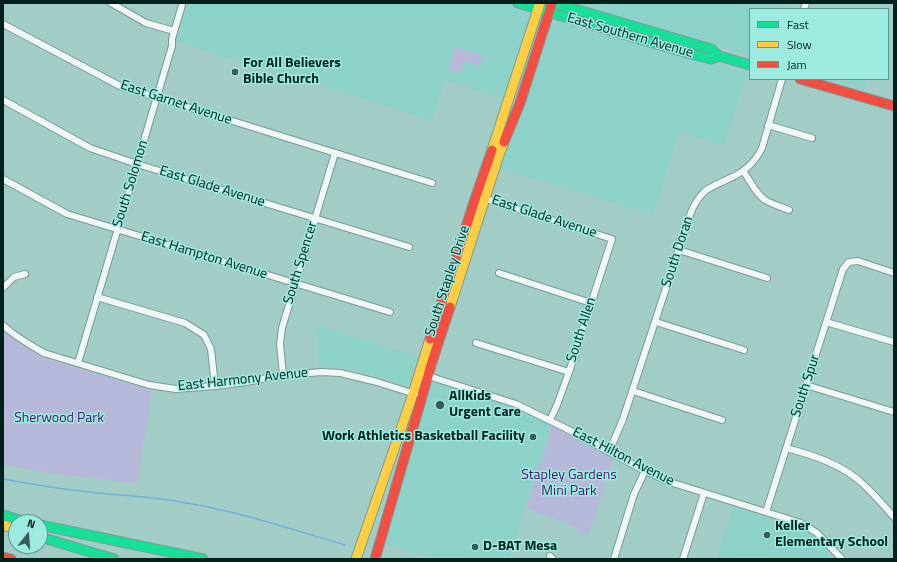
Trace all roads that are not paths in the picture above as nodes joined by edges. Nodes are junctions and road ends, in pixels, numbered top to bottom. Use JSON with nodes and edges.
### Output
{"nodes":[{"id":1,"x":111,"y":3,"type":"edge"},
{"id":2,"x":518,"y":3,"type":"edge"},
{"id":3,"x":553,"y":3,"type":"edge"},
{"id":4,"x":182,"y":5,"type":"dead end"},
{"id":5,"x":539,"y":6,"type":"edge"},
{"id":6,"x":549,"y":12,"type":"junction"},
{"id":7,"x":3,"y":24,"type":"edge"},
{"id":8,"x":174,"y":31,"type":"junction"},
{"id":9,"x":659,"y":45,"type":"junction"},
{"id":10,"x":696,"y":45,"type":"junction"},
{"id":11,"x":719,"y":56,"type":"junction"},
{"id":12,"x":749,"y":65,"type":"edge"},
{"id":13,"x":782,"y":80,"type":"edge"},
{"id":14,"x":803,"y":80,"type":"edge"},
{"id":15,"x":156,"y":98,"type":"junction"},
{"id":16,"x":509,"y":99,"type":"junction"},
{"id":17,"x":3,"y":100,"type":"edge"},
{"id":18,"x":894,"y":106,"type":"edge"},
{"id":19,"x":768,"y":125,"type":"junction"},
{"id":20,"x":508,"y":131,"type":"junction"},
{"id":21,"x":812,"y":138,"type":"dead end"},
{"id":22,"x":335,"y":153,"type":"junction"},
{"id":23,"x":137,"y":164,"type":"junction"},
{"id":24,"x":743,"y":171,"type":"junction"},
{"id":25,"x":3,"y":179,"type":"edge"},
{"id":26,"x":432,"y":183,"type":"dead end"},
{"id":27,"x":480,"y":197,"type":"junction"},
{"id":28,"x":789,"y":210,"type":"dead end"},
{"id":29,"x":314,"y":218,"type":"junction"},
{"id":30,"x":117,"y":229,"type":"junction"},
{"id":31,"x":612,"y":239,"type":"joint"},
{"id":32,"x":409,"y":247,"type":"dead end"},
{"id":33,"x":678,"y":250,"type":"junction"},
{"id":34,"x":499,"y":273,"type":"dead end"},
{"id":35,"x":894,"y":273,"type":"edge"},
{"id":36,"x":25,"y":274,"type":"dead end"},
{"id":37,"x":767,"y":278,"type":"dead end"},
{"id":38,"x":295,"y":284,"type":"junction"},
{"id":39,"x":3,"y":288,"type":"edge"},
{"id":40,"x":97,"y":297,"type":"junction"},
{"id":41,"x":591,"y":303,"type":"junction"},
{"id":42,"x":390,"y":312,"type":"dead end"},
{"id":43,"x":656,"y":322,"type":"junction"},
{"id":44,"x":826,"y":322,"type":"junction"},
{"id":45,"x":3,"y":324,"type":"edge"},
{"id":46,"x":894,"y":342,"type":"edge"},
{"id":47,"x":476,"y":343,"type":"dead end"},
{"id":48,"x":744,"y":350,"type":"dead end"},
{"id":49,"x":78,"y":363,"type":"junction"},
{"id":50,"x":569,"y":372,"type":"junction"},
{"id":51,"x":419,"y":374,"type":"junction"},
{"id":52,"x":283,"y":375,"type":"junction"},
{"id":53,"x":429,"y":376,"type":"junction"},
{"id":54,"x":806,"y":385,"type":"junction"},
{"id":55,"x":216,"y":386,"type":"junction"},
{"id":56,"x":633,"y":391,"type":"junction"},
{"id":57,"x":413,"y":393,"type":"junction"},
{"id":58,"x":422,"y":396,"type":"junction"},
{"id":59,"x":894,"y":412,"type":"edge"},
{"id":60,"x":550,"y":420,"type":"junction"},
{"id":61,"x":722,"y":420,"type":"dead end"},
{"id":62,"x":401,"y":429,"type":"junction"},
{"id":63,"x":786,"y":448,"type":"junction"},
{"id":64,"x":609,"y":452,"type":"junction"},
{"id":65,"x":390,"y":464,"type":"junction"},
{"id":66,"x":401,"y":467,"type":"junction"},
{"id":67,"x":645,"y":471,"type":"junction"},
{"id":68,"x":704,"y":493,"type":"junction"},
{"id":69,"x":392,"y":500,"type":"junction"},
{"id":70,"x":766,"y":512,"type":"junction"},
{"id":71,"x":893,"y":514,"type":"edge"},
{"id":72,"x":48,"y":527,"type":"edge"},
{"id":73,"x":48,"y":539,"type":"edge"},
{"id":74,"x":3,"y":557,"type":"edge"},
{"id":75,"x":11,"y":559,"type":"edge"},
{"id":76,"x":114,"y":559,"type":"edge"},
{"id":77,"x":203,"y":559,"type":"edge"},
{"id":78,"x":356,"y":559,"type":"edge"},
{"id":79,"x":375,"y":559,"type":"edge"},
{"id":80,"x":614,"y":559,"type":"edge"},
{"id":81,"x":683,"y":559,"type":"edge"},
{"id":82,"x":842,"y":559,"type":"edge"}],
"edges":[{"from":1,"to":8,"type":"street"},
{"from":2,"to":5,"type":"main road","name":"East Southern Avenue"},
{"from":3,"to":6,"type":"main road","name":"South Stapley Drive"},
{"from":3,"to":10,"type":"main road","name":"East Southern Avenue"},
{"from":4,"to":8,"type":"street","name":"South Solomon"},
{"from":5,"to":6,"type":"main road","name":"East Southern Avenue"},
{"from":5,"to":16,"type":"main road","name":"South Stapley Drive"},
{"from":6,"to":9,"type":"main road","name":"East Southern Avenue"},
{"from":6,"to":20,"type":"main road","name":"South Stapley Drive"},
{"from":7,"to":15,"type":"street","name":"East Garnet Avenue"},
{"from":8,"to":15,"type":"street","name":"South Solomon"},
{"from":9,"to":10,"type":"main road"},
{"from":9,"to":11,"type":"main road","name":"East Southern Avenue"},
{"from":10,"to":11,"type":"main road","name":"East Southern Avenue"},
{"from":11,"to":12,"type":"main road","name":"East Southern Avenue"},
{"from":13,"to":19,"type":"street","name":"South Doran"},
{"from":14,"to":18,"type":"main road"},
{"from":15,"to":22,"type":"street","name":"East Garnet Avenue"},
{"from":15,"to":23,"type":"street","name":"South Solomon"},
{"from":16,"to":20,"type":"main road"},
{"from":16,"to":27,"type":"main road","name":"South Stapley Drive"},
{"from":17,"to":23,"type":"street","name":"East Glade Avenue"},
{"from":19,"to":21,"type":"street"},
{"from":19,"to":24,"type":"street","name":"South Doran"},
{"from":20,"to":27,"type":"main road","name":"South Stapley Drive"},
{"from":22,"to":26,"type":"street","name":"East Garnet Avenue"},
{"from":22,"to":29,"type":"street","name":"South Spencer"},
{"from":23,"to":29,"type":"street","name":"East Glade Avenue"},
{"from":23,"to":30,"type":"street","name":"South Solomon"},
{"from":24,"to":28,"type":"street"},
{"from":24,"to":33,"type":"street","name":"South Doran"},
{"from":25,"to":30,"type":"street","name":"East Hampton Avenue"},
{"from":27,"to":31,"type":"street","name":"East Glade Avenue"},
{"from":27,"to":51,"type":"main road","name":"South Stapley Drive"},
{"from":27,"to":53,"type":"main road","name":"South Stapley Drive"},
{"from":29,"to":32,"type":"street","name":"East Glade Avenue"},
{"from":29,"to":38,"type":"street","name":"South Spencer"},
{"from":30,"to":38,"type":"street","name":"East Hampton Avenue"},
{"from":30,"to":40,"type":"street","name":"South Solomon"},
{"from":31,"to":41,"type":"street","name":"South Allen"},
{"from":33,"to":37,"type":"street"},
{"from":33,"to":43,"type":"street","name":"South Doran"},
{"from":34,"to":41,"type":"street"},
{"from":35,"to":44,"type":"street","name":"South Spur"},
{"from":36,"to":39,"type":"street"},
{"from":38,"to":42,"type":"street","name":"East Hampton Avenue"},
{"from":38,"to":52,"type":"street","name":"South Spencer"},
{"from":40,"to":49,"type":"street","name":"South Solomon"},
{"from":40,"to":55,"type":"street"},
{"from":41,"to":50,"type":"street","name":"South Allen"},
{"from":43,"to":48,"type":"street"},
{"from":43,"to":56,"type":"street","name":"South Doran"},
{"from":44,"to":46,"type":"street"},
{"from":44,"to":54,"type":"street","name":"South Spur"},
{"from":45,"to":49,"type":"street","name":"East Harmony Avenue"},
{"from":47,"to":50,"type":"street"},
{"from":49,"to":55,"type":"street","name":"East Harmony Avenue"},
{"from":50,"to":60,"type":"street","name":"South Allen"},
{"from":51,"to":53,"type":"street","name":"East Hilton Avenue"},
{"from":51,"to":57,"type":"main road","name":"South Stapley Drive"},
{"from":52,"to":55,"type":"street","name":"East Harmony Avenue"},
{"from":52,"to":57,"type":"street","name":"East Harmony Avenue"},
{"from":53,"to":58,"type":"main road","name":"South Stapley Drive"},
{"from":53,"to":60,"type":"street","name":"East Hilton Avenue"},
{"from":54,"to":59,"type":"street"},
{"from":54,"to":63,"type":"street","name":"South Spur"},
{"from":56,"to":61,"type":"street"},
{"from":56,"to":64,"type":"street","name":"South Doran"},
{"from":57,"to":58,"type":"street","name":"East Harmony Avenue"},
{"from":57,"to":62,"type":"main road","name":"South Stapley Drive"},
{"from":58,"to":66,"type":"main road","name":"South Stapley Drive"},
{"from":60,"to":64,"type":"street","name":"East Hilton Avenue"},
{"from":62,"to":65,"type":"main road","name":"South Stapley Drive"},
{"from":62,"to":66,"type":"main road"},
{"from":63,"to":70,"type":"street","name":"South Spur"},
{"from":63,"to":71,"type":"street"},
{"from":64,"to":67,"type":"street","name":"East Hilton Avenue"},
{"from":65,"to":69,"type":"main road"},
{"from":65,"to":78,"type":"main road","name":"South Stapley Drive"},
{"from":66,"to":69,"type":"main road","name":"South Stapley Drive"},
{"from":67,"to":68,"type":"street","name":"East Hilton Avenue"},
{"from":67,"to":80,"type":"street"},
{"from":68,"to":70,"type":"street","name":"East Hilton Avenue"},
{"from":68,"to":81,"type":"street"},
{"from":69,"to":79,"type":"main road","name":"South Stapley Drive"},
{"from":70,"to":82,"type":"street","name":"East Hilton Avenue"},
{"from":72,"to":77,"type":"main road"},
{"from":73,"to":76,"type":"main road"},
{"from":74,"to":75,"type":"main road"}]}
